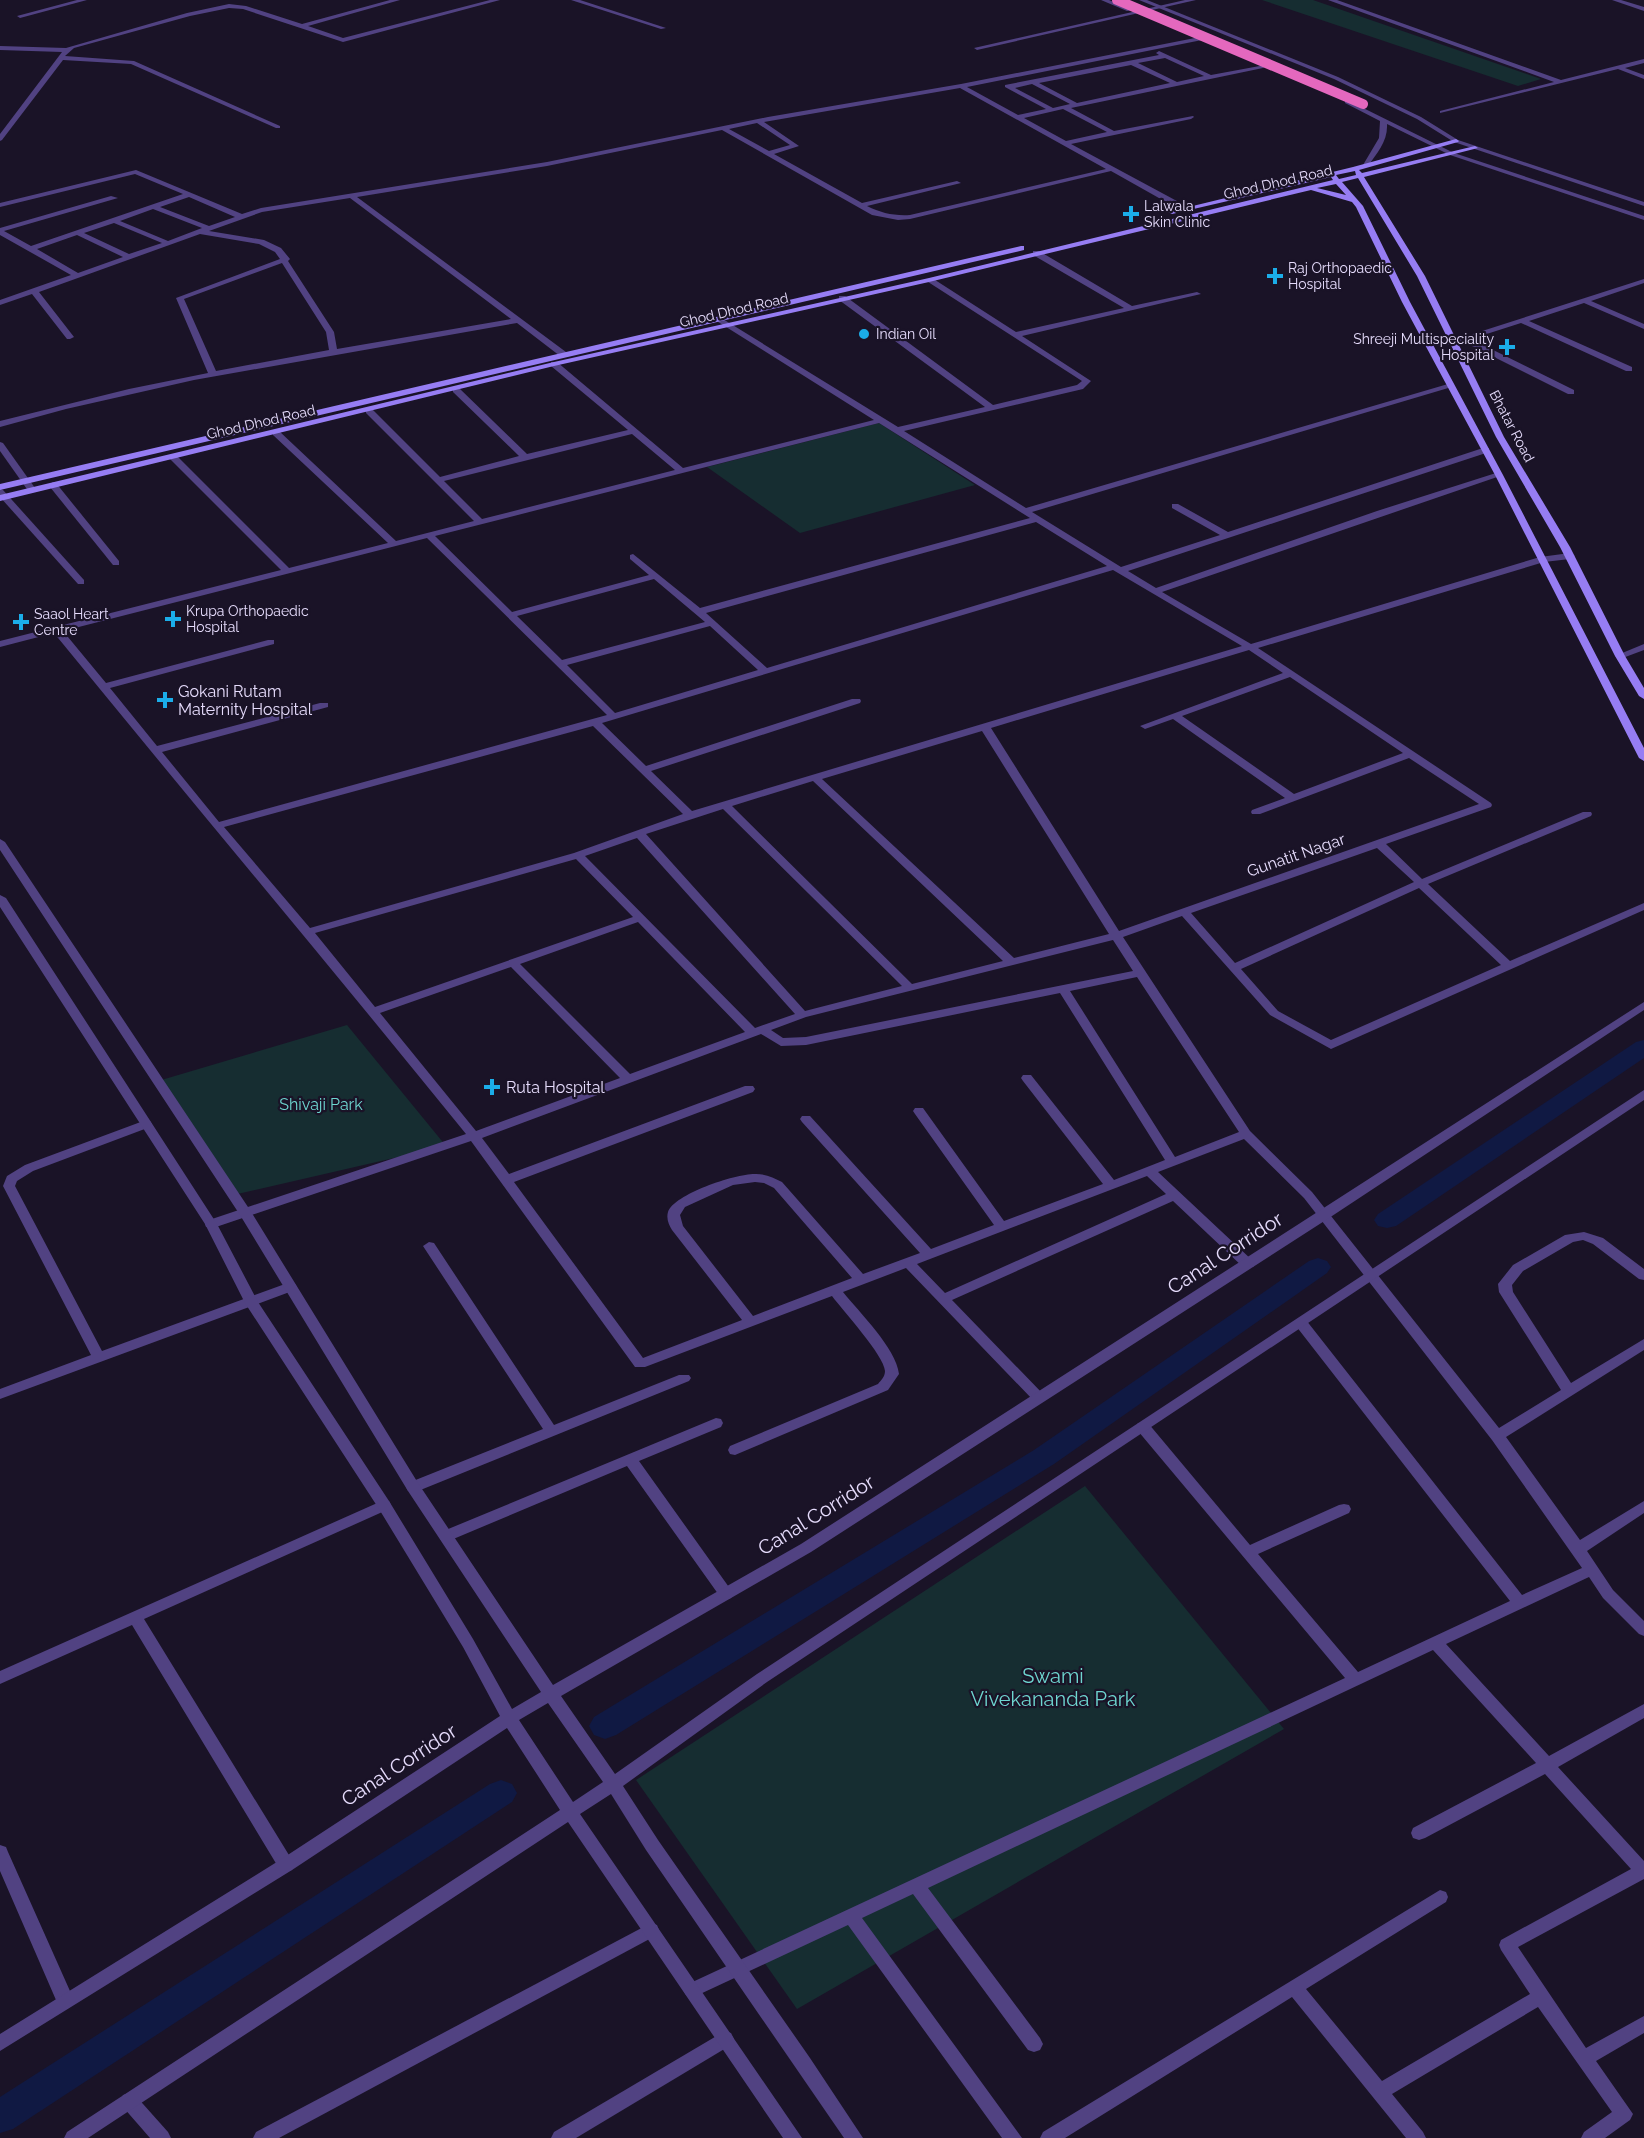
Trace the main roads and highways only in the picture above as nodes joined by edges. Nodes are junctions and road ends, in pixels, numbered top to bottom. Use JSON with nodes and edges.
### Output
{"nodes":[{"id":1,"x":1117,"y":0,"type":"edge"},
{"id":2,"x":1363,"y":104,"type":"dead end"},
{"id":3,"x":1456,"y":141,"type":"road end"},
{"id":4,"x":1475,"y":148,"type":"road end"},
{"id":5,"x":1399,"y":167,"type":"junction"},
{"id":6,"x":1355,"y":169,"type":"junction"},
{"id":7,"x":1331,"y":174,"type":"junction"},
{"id":8,"x":1362,"y":177,"type":"junction"},
{"id":9,"x":1340,"y":182,"type":"junction"},
{"id":10,"x":1306,"y":190,"type":"junction"},
{"id":11,"x":1371,"y":196,"type":"junction"},
{"id":12,"x":1356,"y":201,"type":"junction"},
{"id":13,"x":0,"y":487,"type":"edge"},
{"id":14,"x":1,"y":496,"type":"edge"},
{"id":15,"x":1644,"y":696,"type":"edge"},
{"id":16,"x":1644,"y":758,"type":"edge"}],
"edges":[{"from":1,"to":2,"type":"highway","bridge":true},
{"from":3,"to":6,"type":"main road"},
{"from":4,"to":5,"type":"main road","name":"Ghod Dhod Road"},
{"from":5,"to":8,"type":"main road","name":"Ghod Dhod Road"},
{"from":5,"to":11,"type":"main road"},
{"from":6,"to":7,"type":"main road"},
{"from":6,"to":8,"type":"main road","name":"Bhatar Road"},
{"from":7,"to":9,"type":"main road"},
{"from":7,"to":13,"type":"main road"},
{"from":8,"to":9,"type":"main road","name":"Ghod Dhod Road"},
{"from":8,"to":11,"type":"main road","name":"Bhatar Road"},
{"from":9,"to":10,"type":"main road","name":"Ghod Dhod Road"},
{"from":9,"to":12,"type":"main road"},
{"from":10,"to":12,"type":"main road"},
{"from":10,"to":14,"type":"main road","name":"Ghod Dhod Road"},
{"from":11,"to":15,"type":"main road","name":"Bhatar Road"},
{"from":12,"to":16,"type":"main road"}]}
